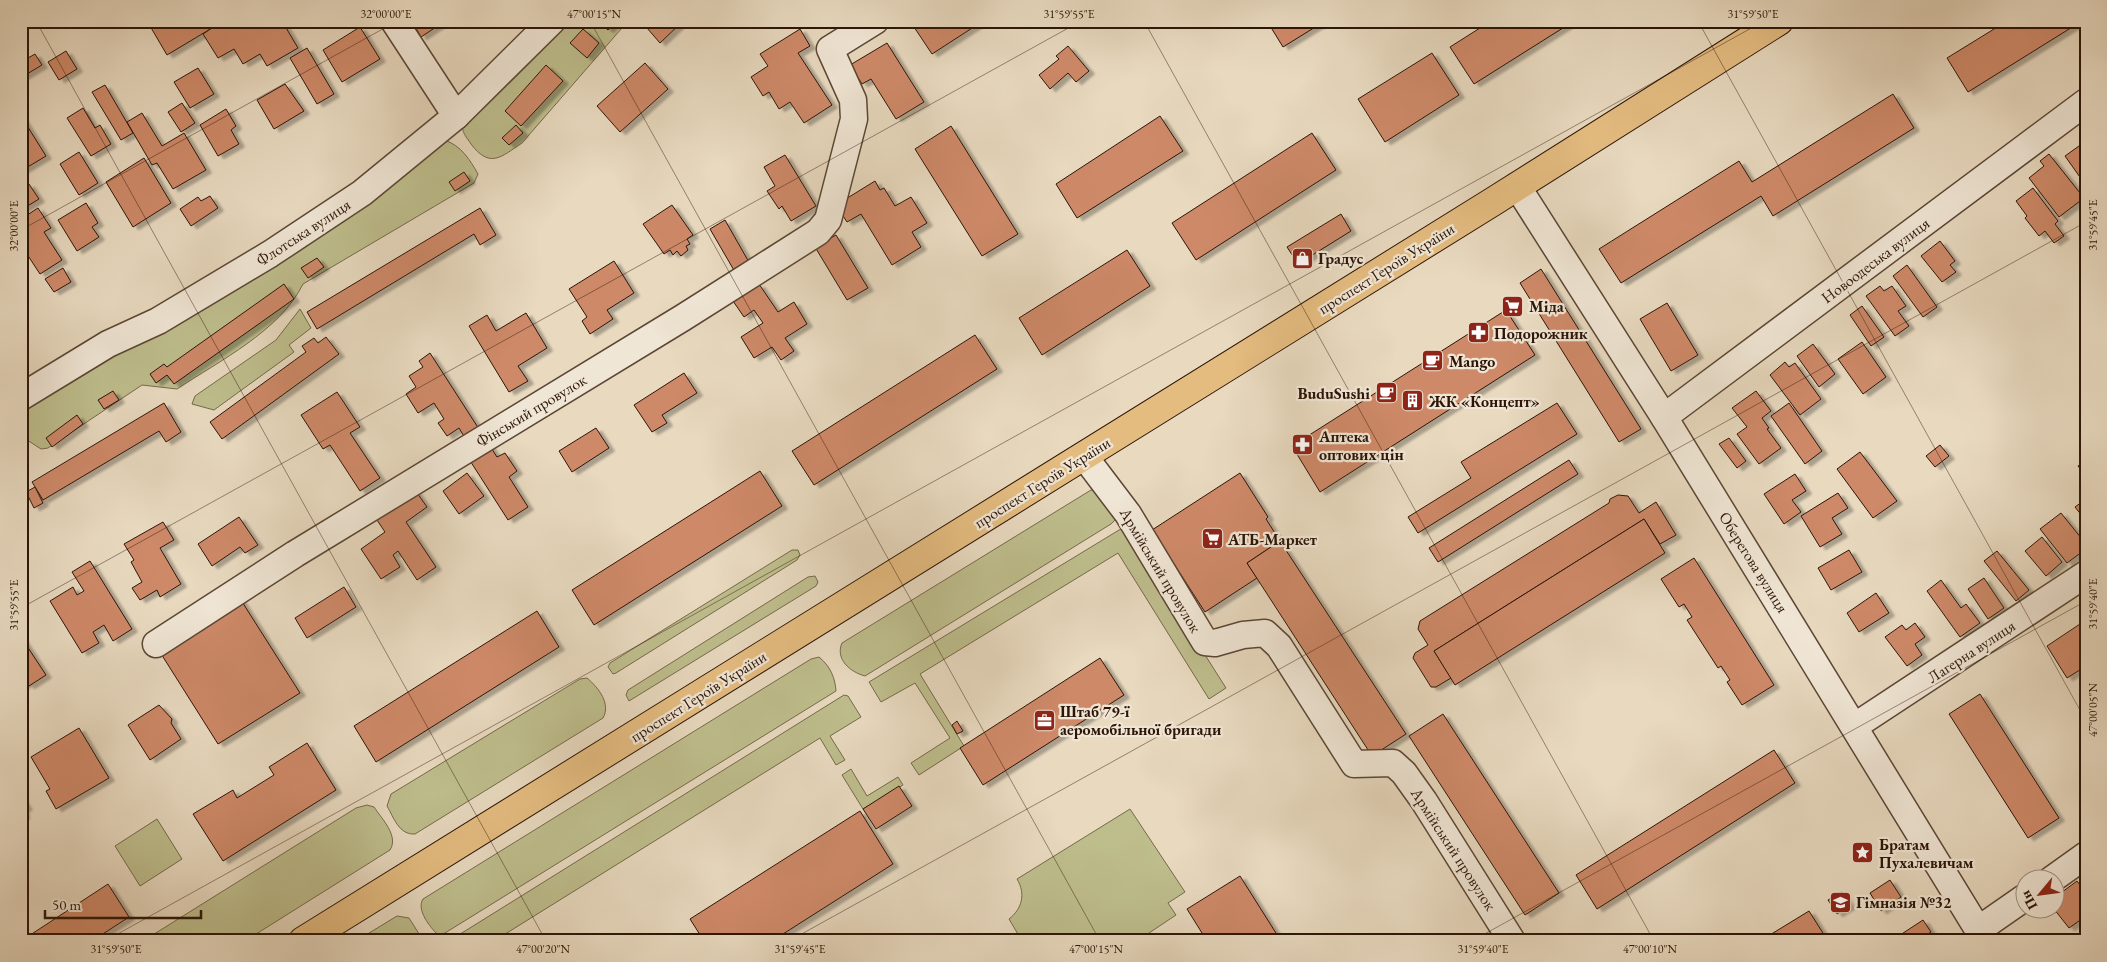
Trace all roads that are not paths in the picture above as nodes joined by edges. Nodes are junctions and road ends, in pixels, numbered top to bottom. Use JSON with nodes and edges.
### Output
{"nodes":[{"id":1,"x":394,"y":21,"type":"edge"},
{"id":2,"x":552,"y":21,"type":"edge"},
{"id":3,"x":875,"y":21,"type":"edge"},
{"id":4,"x":1779,"y":21,"type":"edge"},
{"id":5,"x":2086,"y":102,"type":"edge"},
{"id":6,"x":456,"y":116,"type":"junction"},
{"id":7,"x":1517,"y":186,"type":"junction"},
{"id":8,"x":21,"y":397,"type":"edge"},
{"id":9,"x":1664,"y":417,"type":"junction"},
{"id":10,"x":1084,"y":456,"type":"junction"},
{"id":11,"x":2086,"y":574,"type":"edge"},
{"id":12,"x":156,"y":644,"type":"dead end"},
{"id":13,"x":1855,"y":726,"type":"junction"},
{"id":14,"x":2086,"y":855,"type":"edge"},
{"id":15,"x":2064,"y":870,"type":"edge"},
{"id":16,"x":2014,"y":907,"type":"edge"},
{"id":17,"x":1982,"y":935,"type":"edge"},
{"id":18,"x":302,"y":941,"type":"edge"},
{"id":19,"x":1512,"y":941,"type":"edge"}],
"edges":[{"from":1,"to":6,"type":"street"},
{"from":2,"to":6,"type":"street","name":"Флотська вулиця"},
{"from":3,"to":12,"type":"street","name":"Фінський провулок"},
{"from":4,"to":7,"type":"highway","name":"проспект Героїв України"},
{"from":5,"to":9,"type":"street","name":"Новоодеська вулиця"},
{"from":6,"to":8,"type":"street","name":"Флотська вулиця"},
{"from":7,"to":9,"type":"street","name":"Оберегова вулиця"},
{"from":7,"to":10,"type":"highway","name":"проспект Героїв України"},
{"from":9,"to":13,"type":"street","name":"Оберегова вулиця"},
{"from":10,"to":18,"type":"highway","name":"проспект Героїв України"},
{"from":10,"to":19,"type":"street","name":"Армійський провулок"},
{"from":11,"to":13,"type":"street","name":"Лагерна вулиця"},
{"from":13,"to":17,"type":"street","name":"Оберегова вулиця"},
{"from":14,"to":15,"type":"street"},
{"from":16,"to":17,"type":"street"}]}
